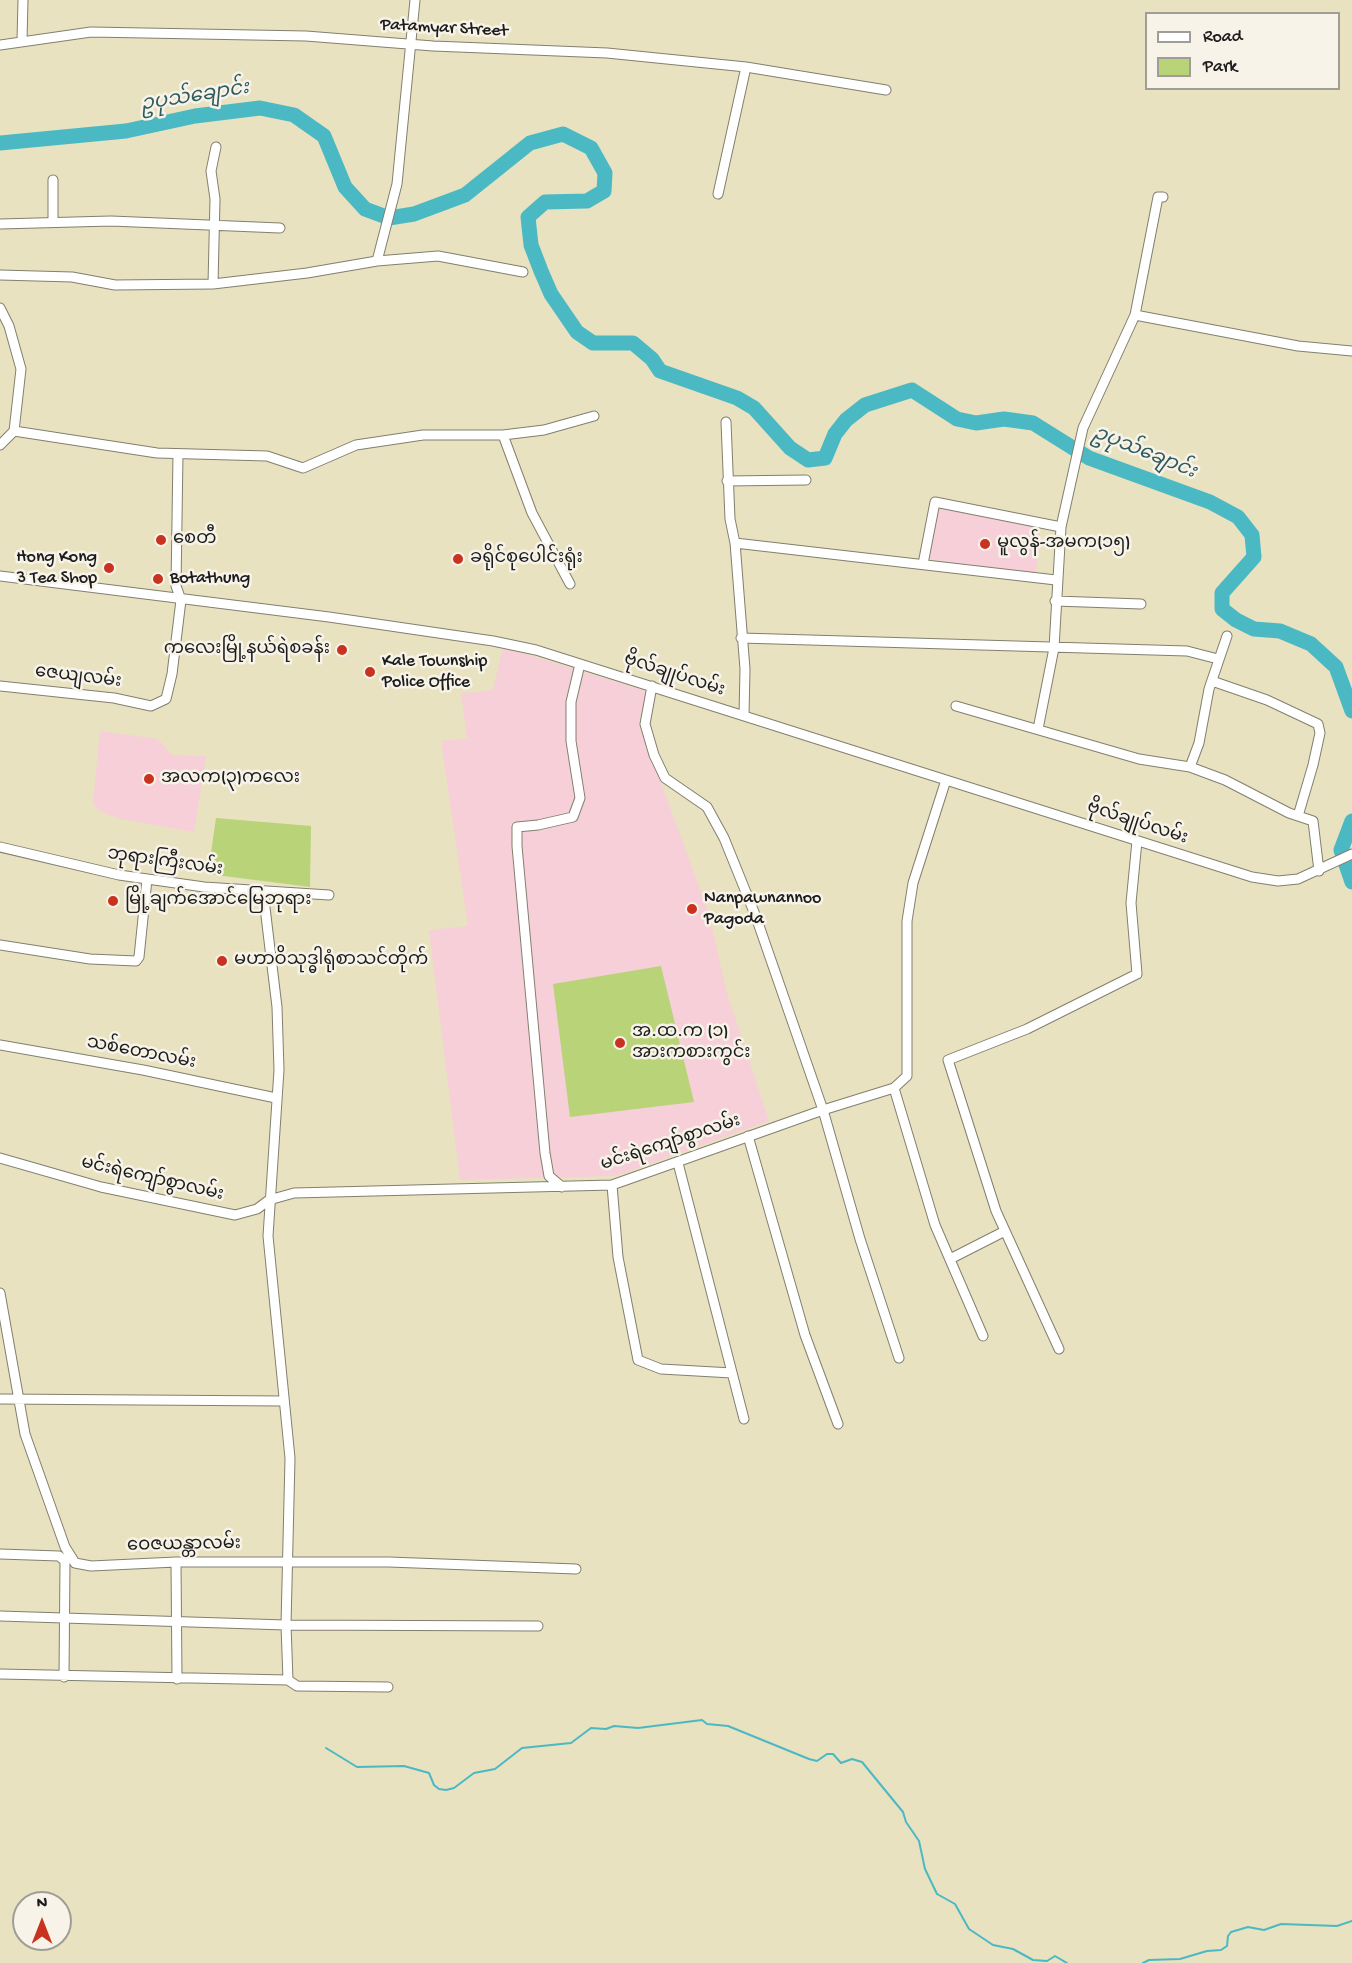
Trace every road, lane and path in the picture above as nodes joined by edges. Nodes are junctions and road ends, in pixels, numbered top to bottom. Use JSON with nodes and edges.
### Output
{"nodes":[{"id":1,"x":23,"y":0,"type":"edge"},
{"id":2,"x":415,"y":0,"type":"edge"},
{"id":3,"x":22,"y":40,"type":"junction"},
{"id":4,"x":0,"y":45,"type":"edge"},
{"id":5,"x":412,"y":45,"type":"junction"},
{"id":6,"x":746,"y":67,"type":"junction"},
{"id":7,"x":886,"y":90,"type":"dead end"},
{"id":8,"x":216,"y":147,"type":"dead end"},
{"id":9,"x":53,"y":180,"type":"dead end"},
{"id":10,"x":718,"y":194,"type":"dead end"},
{"id":11,"x":1163,"y":197,"type":"dead end"},
{"id":12,"x":53,"y":222,"type":"junction"},
{"id":13,"x":0,"y":224,"type":"edge"},
{"id":14,"x":212,"y":225,"type":"junction"},
{"id":15,"x":280,"y":228,"type":"dead end"},
{"id":16,"x":377,"y":261,"type":"junction"},
{"id":17,"x":523,"y":272,"type":"dead end"},
{"id":18,"x":0,"y":275,"type":"edge"},
{"id":19,"x":213,"y":284,"type":"junction"},
{"id":20,"x":0,"y":308,"type":"edge"},
{"id":21,"x":1135,"y":315,"type":"junction"},
{"id":22,"x":5,"y":325,"type":"edge"},
{"id":23,"x":1352,"y":351,"type":"edge"},
{"id":24,"x":594,"y":416,"type":"dead end"},
{"id":25,"x":726,"y":423,"type":"dead end"},
{"id":26,"x":14,"y":431,"type":"junction"},
{"id":27,"x":503,"y":435,"type":"junction"},
{"id":28,"x":0,"y":445,"type":"edge"},
{"id":29,"x":178,"y":454,"type":"junction"},
{"id":30,"x":806,"y":480,"type":"dead end"},
{"id":31,"x":727,"y":482,"type":"junction"},
{"id":32,"x":1061,"y":527,"type":"junction"},
{"id":33,"x":735,"y":543,"type":"junction"},
{"id":34,"x":923,"y":564,"type":"junction"},
{"id":35,"x":0,"y":576,"type":"edge"},
{"id":36,"x":1056,"y":580,"type":"junction"},
{"id":37,"x":570,"y":584,"type":"dead end"},
{"id":38,"x":181,"y":600,"type":"junction"},
{"id":39,"x":1055,"y":601,"type":"junction"},
{"id":40,"x":1141,"y":604,"type":"dead end"},
{"id":41,"x":1227,"y":636,"type":"dead end"},
{"id":42,"x":741,"y":638,"type":"junction"},
{"id":43,"x":1054,"y":648,"type":"junction"},
{"id":44,"x":1218,"y":658,"type":"junction"},
{"id":45,"x":580,"y":664,"type":"junction"},
{"id":46,"x":1212,"y":681,"type":"junction"},
{"id":47,"x":0,"y":686,"type":"edge"},
{"id":48,"x":652,"y":686,"type":"junction"},
{"id":49,"x":956,"y":706,"type":"dead end"},
{"id":50,"x":744,"y":716,"type":"junction"},
{"id":51,"x":1038,"y":729,"type":"junction"},
{"id":52,"x":1190,"y":767,"type":"junction"},
{"id":53,"x":946,"y":780,"type":"junction"},
{"id":54,"x":1298,"y":816,"type":"junction"},
{"id":55,"x":1137,"y":841,"type":"junction"},
{"id":56,"x":0,"y":847,"type":"edge"},
{"id":57,"x":1352,"y":854,"type":"edge"},
{"id":58,"x":1319,"y":871,"type":"junction"},
{"id":59,"x":147,"y":879,"type":"junction"},
{"id":60,"x":263,"y":891,"type":"junction"},
{"id":61,"x":329,"y":895,"type":"dead end"},
{"id":62,"x":0,"y":945,"type":"edge"},
{"id":63,"x":0,"y":1045,"type":"edge"},
{"id":64,"x":894,"y":1088,"type":"junction"},
{"id":65,"x":276,"y":1098,"type":"junction"},
{"id":66,"x":823,"y":1110,"type":"junction"},
{"id":67,"x":748,"y":1136,"type":"junction"},
{"id":68,"x":0,"y":1158,"type":"edge"},
{"id":69,"x":678,"y":1162,"type":"junction"},
{"id":70,"x":612,"y":1185,"type":"junction"},
{"id":71,"x":562,"y":1186,"type":"junction"},
{"id":72,"x":269,"y":1200,"type":"junction"},
{"id":73,"x":1005,"y":1231,"type":"junction"},
{"id":74,"x":950,"y":1259,"type":"junction"},
{"id":75,"x":0,"y":1293,"type":"edge"},
{"id":76,"x":0,"y":1300,"type":"edge"},
{"id":77,"x":983,"y":1336,"type":"dead end"},
{"id":78,"x":1059,"y":1349,"type":"dead end"},
{"id":79,"x":899,"y":1358,"type":"dead end"},
{"id":80,"x":732,"y":1373,"type":"junction"},
{"id":81,"x":19,"y":1398,"type":"junction"},
{"id":82,"x":0,"y":1399,"type":"edge"},
{"id":83,"x":283,"y":1401,"type":"junction"},
{"id":84,"x":744,"y":1419,"type":"dead end"},
{"id":85,"x":837,"y":1424,"type":"dead end"},
{"id":86,"x":0,"y":1554,"type":"edge"},
{"id":87,"x":289,"y":1561,"type":"junction"},
{"id":88,"x":176,"y":1562,"type":"junction"},
{"id":89,"x":576,"y":1569,"type":"dead end"},
{"id":90,"x":0,"y":1616,"type":"edge"},
{"id":91,"x":63,"y":1620,"type":"junction"},
{"id":92,"x":178,"y":1622,"type":"junction"},
{"id":93,"x":286,"y":1625,"type":"junction"},
{"id":94,"x":538,"y":1626,"type":"dead end"},
{"id":95,"x":0,"y":1674,"type":"edge"},
{"id":96,"x":64,"y":1677,"type":"junction"},
{"id":97,"x":177,"y":1679,"type":"junction"},
{"id":98,"x":288,"y":1680,"type":"junction"},
{"id":99,"x":388,"y":1687,"type":"dead end"}],
"edges":[{"from":1,"to":3,"type":"street"},
{"from":2,"to":5,"type":"street"},
{"from":3,"to":4,"type":"street","name":"Patamyar Street"},
{"from":3,"to":5,"type":"street","name":"Patamyar Street"},
{"from":5,"to":6,"type":"street","name":"Patamyar Street"},
{"from":5,"to":16,"type":"street"},
{"from":6,"to":7,"type":"street","name":"Patamyar Street"},
{"from":6,"to":10,"type":"street"},
{"from":8,"to":14,"type":"street"},
{"from":9,"to":12,"type":"street"},
{"from":11,"to":21,"type":"street"},
{"from":12,"to":13,"type":"street"},
{"from":12,"to":14,"type":"street"},
{"from":14,"to":15,"type":"street"},
{"from":14,"to":19,"type":"street"},
{"from":16,"to":17,"type":"street"},
{"from":16,"to":19,"type":"street"},
{"from":18,"to":19,"type":"street"},
{"from":20,"to":22,"type":"street"},
{"from":21,"to":23,"type":"street"},
{"from":21,"to":32,"type":"street"},
{"from":22,"to":26,"type":"street"},
{"from":24,"to":27,"type":"street"},
{"from":25,"to":31,"type":"street"},
{"from":26,"to":28,"type":"street"},
{"from":26,"to":29,"type":"street"},
{"from":27,"to":29,"type":"street"},
{"from":27,"to":37,"type":"street"},
{"from":29,"to":38,"type":"street"},
{"from":30,"to":31,"type":"street"},
{"from":31,"to":33,"type":"street"},
{"from":32,"to":34,"type":"street"},
{"from":32,"to":36,"type":"street"},
{"from":33,"to":34,"type":"street"},
{"from":33,"to":42,"type":"street"},
{"from":34,"to":36,"type":"street"},
{"from":35,"to":38,"type":"street","name":"ဗိုလ်ချုပ်လမ်း"},
{"from":36,"to":39,"type":"street"},
{"from":38,"to":45,"type":"street","name":"ဗိုလ်ချုပ်လမ်း"},
{"from":38,"to":47,"type":"street","name":"ဇေယျလမ်း"},
{"from":39,"to":40,"type":"street"},
{"from":39,"to":43,"type":"street"},
{"from":41,"to":44,"type":"street"},
{"from":42,"to":43,"type":"street"},
{"from":42,"to":50,"type":"street"},
{"from":43,"to":44,"type":"street"},
{"from":43,"to":51,"type":"street"},
{"from":44,"to":46,"type":"street"},
{"from":45,"to":48,"type":"street","name":"ဗိုလ်ချုပ်လမ်း"},
{"from":45,"to":71,"type":"street"},
{"from":46,"to":52,"type":"street"},
{"from":46,"to":54,"type":"street"},
{"from":48,"to":50,"type":"street","name":"ဗိုလ်ချုပ်လမ်း"},
{"from":48,"to":66,"type":"street"},
{"from":49,"to":51,"type":"street"},
{"from":50,"to":53,"type":"street","name":"ဗိုလ်ချုပ်လမ်း"},
{"from":51,"to":52,"type":"street"},
{"from":52,"to":54,"type":"street"},
{"from":53,"to":55,"type":"street","name":"ဗိုလ်ချုပ်လမ်း"},
{"from":53,"to":64,"type":"street"},
{"from":54,"to":58,"type":"street"},
{"from":55,"to":58,"type":"street","name":"ဗိုလ်ချုပ်လမ်း"},
{"from":55,"to":73,"type":"street"},
{"from":56,"to":59,"type":"street","name":"ဘုရားကြီးလမ်း"},
{"from":57,"to":58,"type":"street","name":"ဗိုလ်ချုပ်လမ်း"},
{"from":59,"to":60,"type":"street","name":"ဘုရားကြီးလမ်း"},
{"from":59,"to":62,"type":"street"},
{"from":60,"to":61,"type":"street","name":"ဘုရားကြီးလမ်း"},
{"from":60,"to":65,"type":"street"},
{"from":63,"to":65,"type":"street","name":"သစ်တောလမ်း"},
{"from":64,"to":66,"type":"street","name":"မင်းရဲကျော်စွာလမ်း"},
{"from":64,"to":74,"type":"street"},
{"from":65,"to":72,"type":"street"},
{"from":66,"to":67,"type":"street","name":"မင်းရဲကျော်စွာလမ်း"},
{"from":66,"to":79,"type":"street"},
{"from":67,"to":69,"type":"street","name":"မင်းရဲကျော်စွာလမ်း"},
{"from":67,"to":85,"type":"street"},
{"from":68,"to":72,"type":"street","name":"မင်းရဲကျော်စွာလမ်း"},
{"from":69,"to":70,"type":"street","name":"မင်းရဲကျော်စွာလမ်း"},
{"from":69,"to":80,"type":"street"},
{"from":70,"to":71,"type":"street","name":"မင်းရဲကျော်စွာလမ်း"},
{"from":70,"to":80,"type":"street"},
{"from":71,"to":72,"type":"street","name":"မင်းရဲကျော်စွာလမ်း"},
{"from":72,"to":83,"type":"street"},
{"from":73,"to":74,"type":"street"},
{"from":73,"to":78,"type":"street"},
{"from":74,"to":77,"type":"street"},
{"from":75,"to":76,"type":"street","name":"ဝေဇယန္တာလမ်း"},
{"from":76,"to":81,"type":"street","name":"ဝေဇယန္တာလမ်း"},
{"from":80,"to":84,"type":"street"},
{"from":81,"to":82,"type":"street"},
{"from":81,"to":83,"type":"street"},
{"from":81,"to":88,"type":"street","name":"ဝေဇယန္တာလမ်း"},
{"from":83,"to":87,"type":"street"},
{"from":86,"to":91,"type":"street"},
{"from":87,"to":88,"type":"street","name":"ဝေဇယန္တာလမ်း"},
{"from":87,"to":89,"type":"street","name":"ဝေဇယန္တာလမ်း"},
{"from":87,"to":93,"type":"street"},
{"from":88,"to":92,"type":"street"},
{"from":90,"to":91,"type":"street"},
{"from":91,"to":92,"type":"street"},
{"from":91,"to":96,"type":"street"},
{"from":92,"to":93,"type":"street"},
{"from":92,"to":97,"type":"street"},
{"from":93,"to":94,"type":"street"},
{"from":93,"to":98,"type":"street"},
{"from":95,"to":96,"type":"street"},
{"from":96,"to":97,"type":"street"},
{"from":97,"to":98,"type":"street"},
{"from":98,"to":99,"type":"street"}]}
